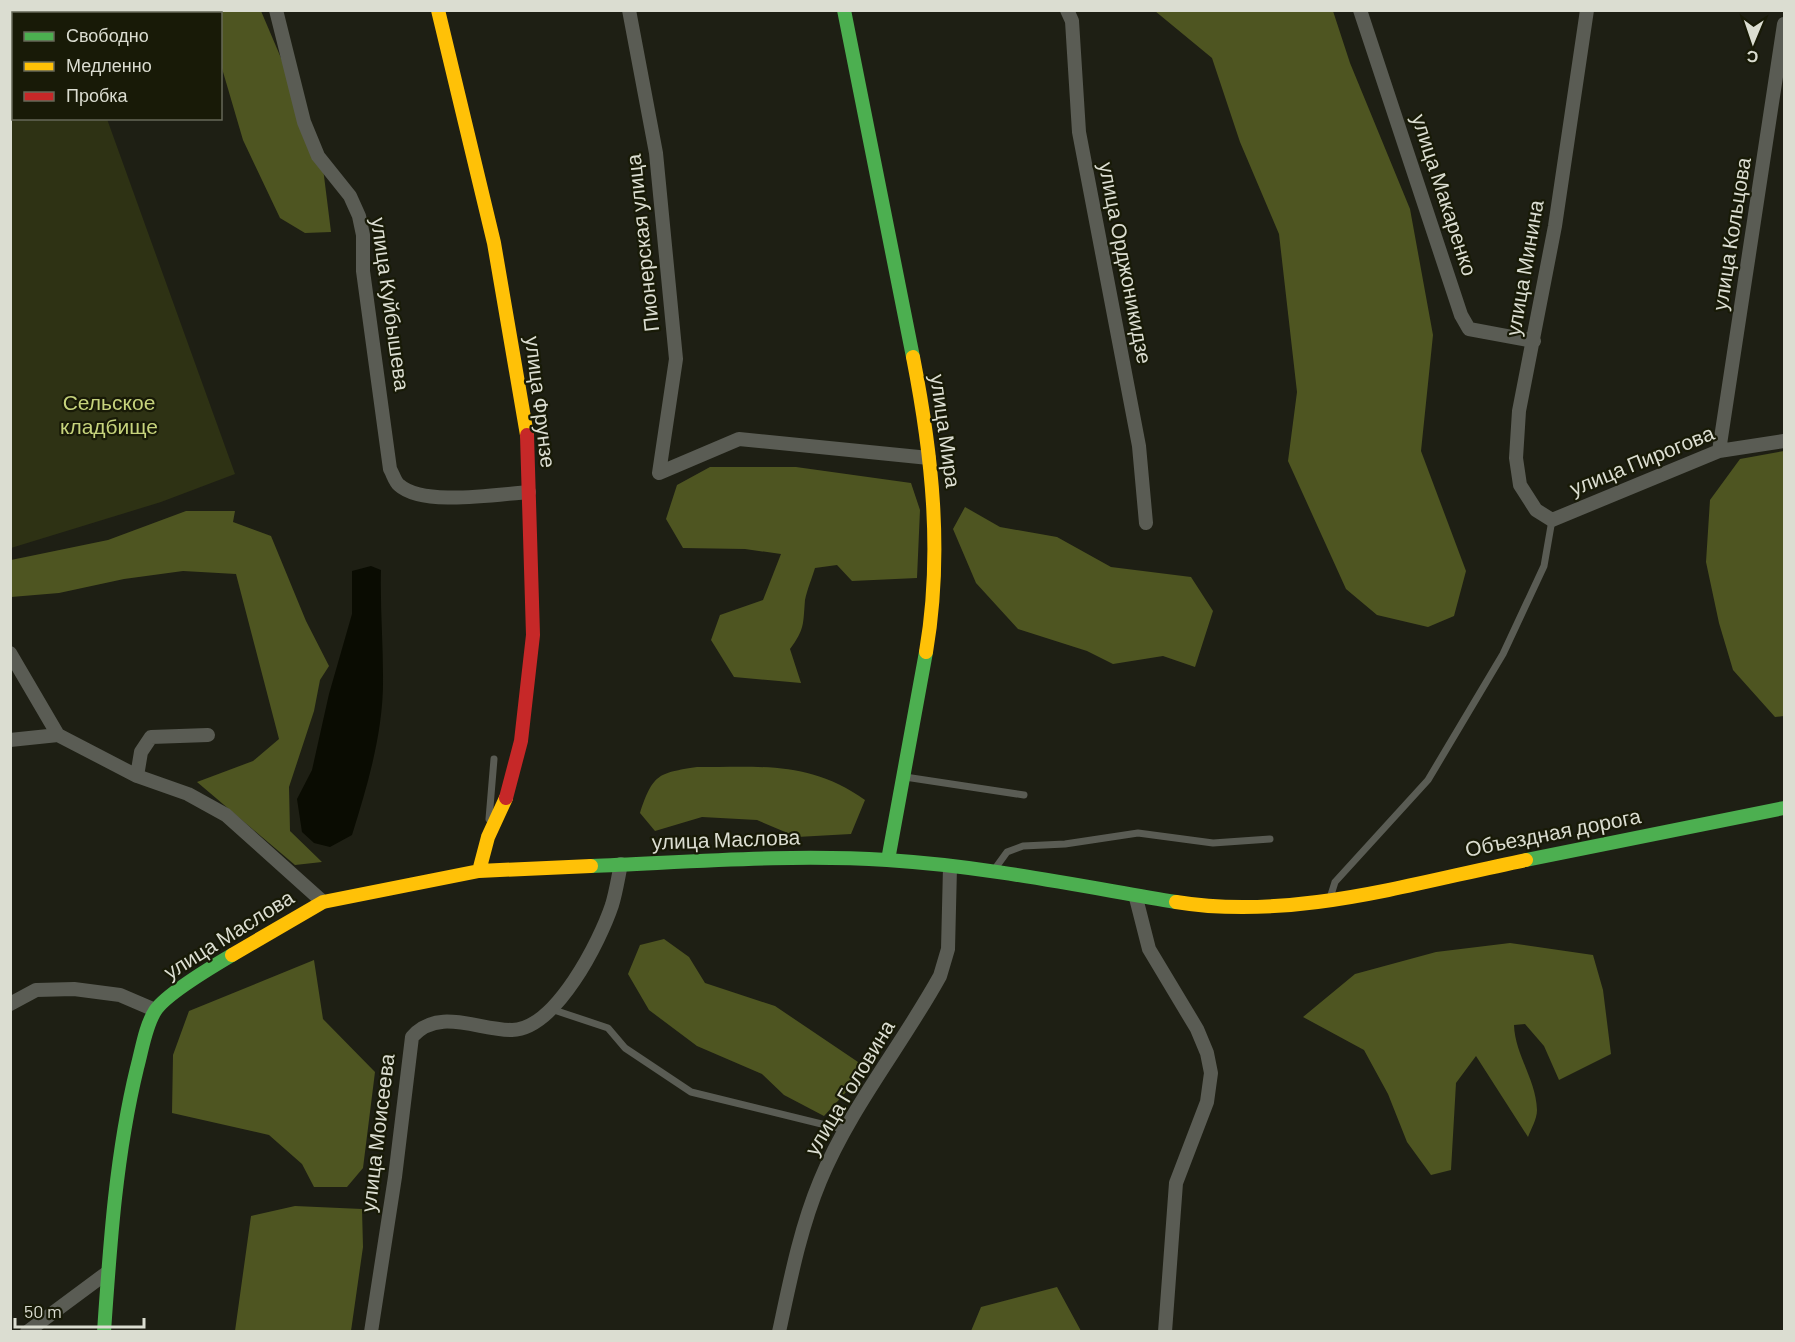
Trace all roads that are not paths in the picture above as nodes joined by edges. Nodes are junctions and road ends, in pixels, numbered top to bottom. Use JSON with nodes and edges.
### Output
{"nodes":[{"id":1,"x":276,"y":10,"type":"edge"},
{"id":2,"x":438,"y":10,"type":"edge"},
{"id":3,"x":629,"y":10,"type":"edge"},
{"id":4,"x":844,"y":10,"type":"edge"},
{"id":5,"x":1067,"y":10,"type":"edge"},
{"id":6,"x":1360,"y":10,"type":"edge"},
{"id":7,"x":1587,"y":10,"type":"edge"},
{"id":8,"x":1785,"y":24,"type":"edge"},
{"id":9,"x":1534,"y":341,"type":"junction"},
{"id":10,"x":1785,"y":441,"type":"edge"},
{"id":11,"x":1719,"y":451,"type":"junction"},
{"id":12,"x":929,"y":458,"type":"junction"},
{"id":13,"x":529,"y":492,"type":"junction"},
{"id":14,"x":1552,"y":520,"type":"junction"},
{"id":15,"x":1146,"y":523,"type":"dead end"},
{"id":16,"x":10,"y":653,"type":"edge"},
{"id":17,"x":58,"y":735,"type":"junction"},
{"id":18,"x":208,"y":735,"type":"dead end"},
{"id":19,"x":10,"y":740,"type":"edge"},
{"id":20,"x":494,"y":759,"type":"dead end"},
{"id":21,"x":137,"y":776,"type":"junction"},
{"id":22,"x":905,"y":777,"type":"junction"},
{"id":23,"x":1024,"y":795,"type":"dead end"},
{"id":24,"x":1785,"y":808,"type":"edge"},
{"id":25,"x":488,"y":837,"type":"junction"},
{"id":26,"x":1270,"y":839,"type":"dead end"},
{"id":27,"x":888,"y":860,"type":"junction"},
{"id":28,"x":621,"y":864,"type":"junction"},
{"id":29,"x":950,"y":867,"type":"junction"},
{"id":30,"x":479,"y":871,"type":"junction"},
{"id":31,"x":992,"y":872,"type":"junction"},
{"id":32,"x":1136,"y":897,"type":"junction"},
{"id":33,"x":1329,"y":900,"type":"junction"},
{"id":34,"x":323,"y":902,"type":"junction"},
{"id":35,"x":10,"y":1004,"type":"edge"},
{"id":36,"x":551,"y":1009,"type":"junction"},
{"id":37,"x":155,"y":1010,"type":"junction"},
{"id":38,"x":846,"y":1130,"type":"junction"},
{"id":39,"x":108,"y":1272,"type":"junction"},
{"id":40,"x":27,"y":1332,"type":"edge"},
{"id":41,"x":104,"y":1332,"type":"edge"},
{"id":42,"x":371,"y":1332,"type":"edge"},
{"id":43,"x":779,"y":1332,"type":"edge"},
{"id":44,"x":1164,"y":1332,"type":"edge"}],
"edges":[{"from":1,"to":13,"type":"street","name":"улица Куйбышева"},
{"from":2,"to":13,"type":"main road","name":"улица Фрунзе"},
{"from":3,"to":12,"type":"street","name":"Пионерская улица"},
{"from":4,"to":12,"type":"main road","name":"улица Мира"},
{"from":5,"to":15,"type":"street","name":"улица Орджоникидзе"},
{"from":6,"to":9,"type":"street","name":"улица Макаренко"},
{"from":7,"to":9,"type":"street","name":"улица Минина"},
{"from":8,"to":11,"type":"street","name":"улица Кольцова"},
{"from":9,"to":14,"type":"street","name":"улица Минина"},
{"from":10,"to":11,"type":"street","name":"улица Пирогова"},
{"from":11,"to":14,"type":"street","name":"улица Пирогова"},
{"from":12,"to":22,"type":"main road","name":"улица Мира"},
{"from":13,"to":25,"type":"main road","name":"улица Фрунзе"},
{"from":14,"to":33,"type":"lane"},
{"from":16,"to":17,"type":"street"},
{"from":17,"to":19,"type":"street"},
{"from":17,"to":21,"type":"street"},
{"from":18,"to":21,"type":"street"},
{"from":20,"to":25,"type":"lane"},
{"from":21,"to":34,"type":"street"},
{"from":22,"to":23,"type":"lane"},
{"from":22,"to":27,"type":"main road","name":"улица Мира"},
{"from":24,"to":33,"type":"main road","name":"Объездная дорога"},
{"from":25,"to":30,"type":"main road","name":"улица Фрунзе"},
{"from":26,"to":31,"type":"lane"},
{"from":27,"to":28,"type":"main road","name":"улица Маслова"},
{"from":27,"to":29,"type":"main road","name":"улица Маслова"},
{"from":28,"to":30,"type":"main road","name":"улица Маслова"},
{"from":28,"to":36,"type":"street","name":"улица Моисеева"},
{"from":29,"to":31,"type":"main road","name":"улица Маслова"},
{"from":29,"to":38,"type":"street","name":"улица Головина"},
{"from":30,"to":34,"type":"main road","name":"улица Маслова"},
{"from":31,"to":32,"type":"main road","name":"улица Маслова"},
{"from":32,"to":33,"type":"main road","name":"улица Маслова"},
{"from":32,"to":44,"type":"street"},
{"from":34,"to":37,"type":"main road","name":"улица Маслова"},
{"from":35,"to":37,"type":"street"},
{"from":36,"to":38,"type":"lane"},
{"from":36,"to":42,"type":"street","name":"улица Моисеева"},
{"from":37,"to":39,"type":"main road"},
{"from":38,"to":43,"type":"street","name":"улица Головина"},
{"from":39,"to":40,"type":"street"},
{"from":39,"to":41,"type":"main road"}]}
